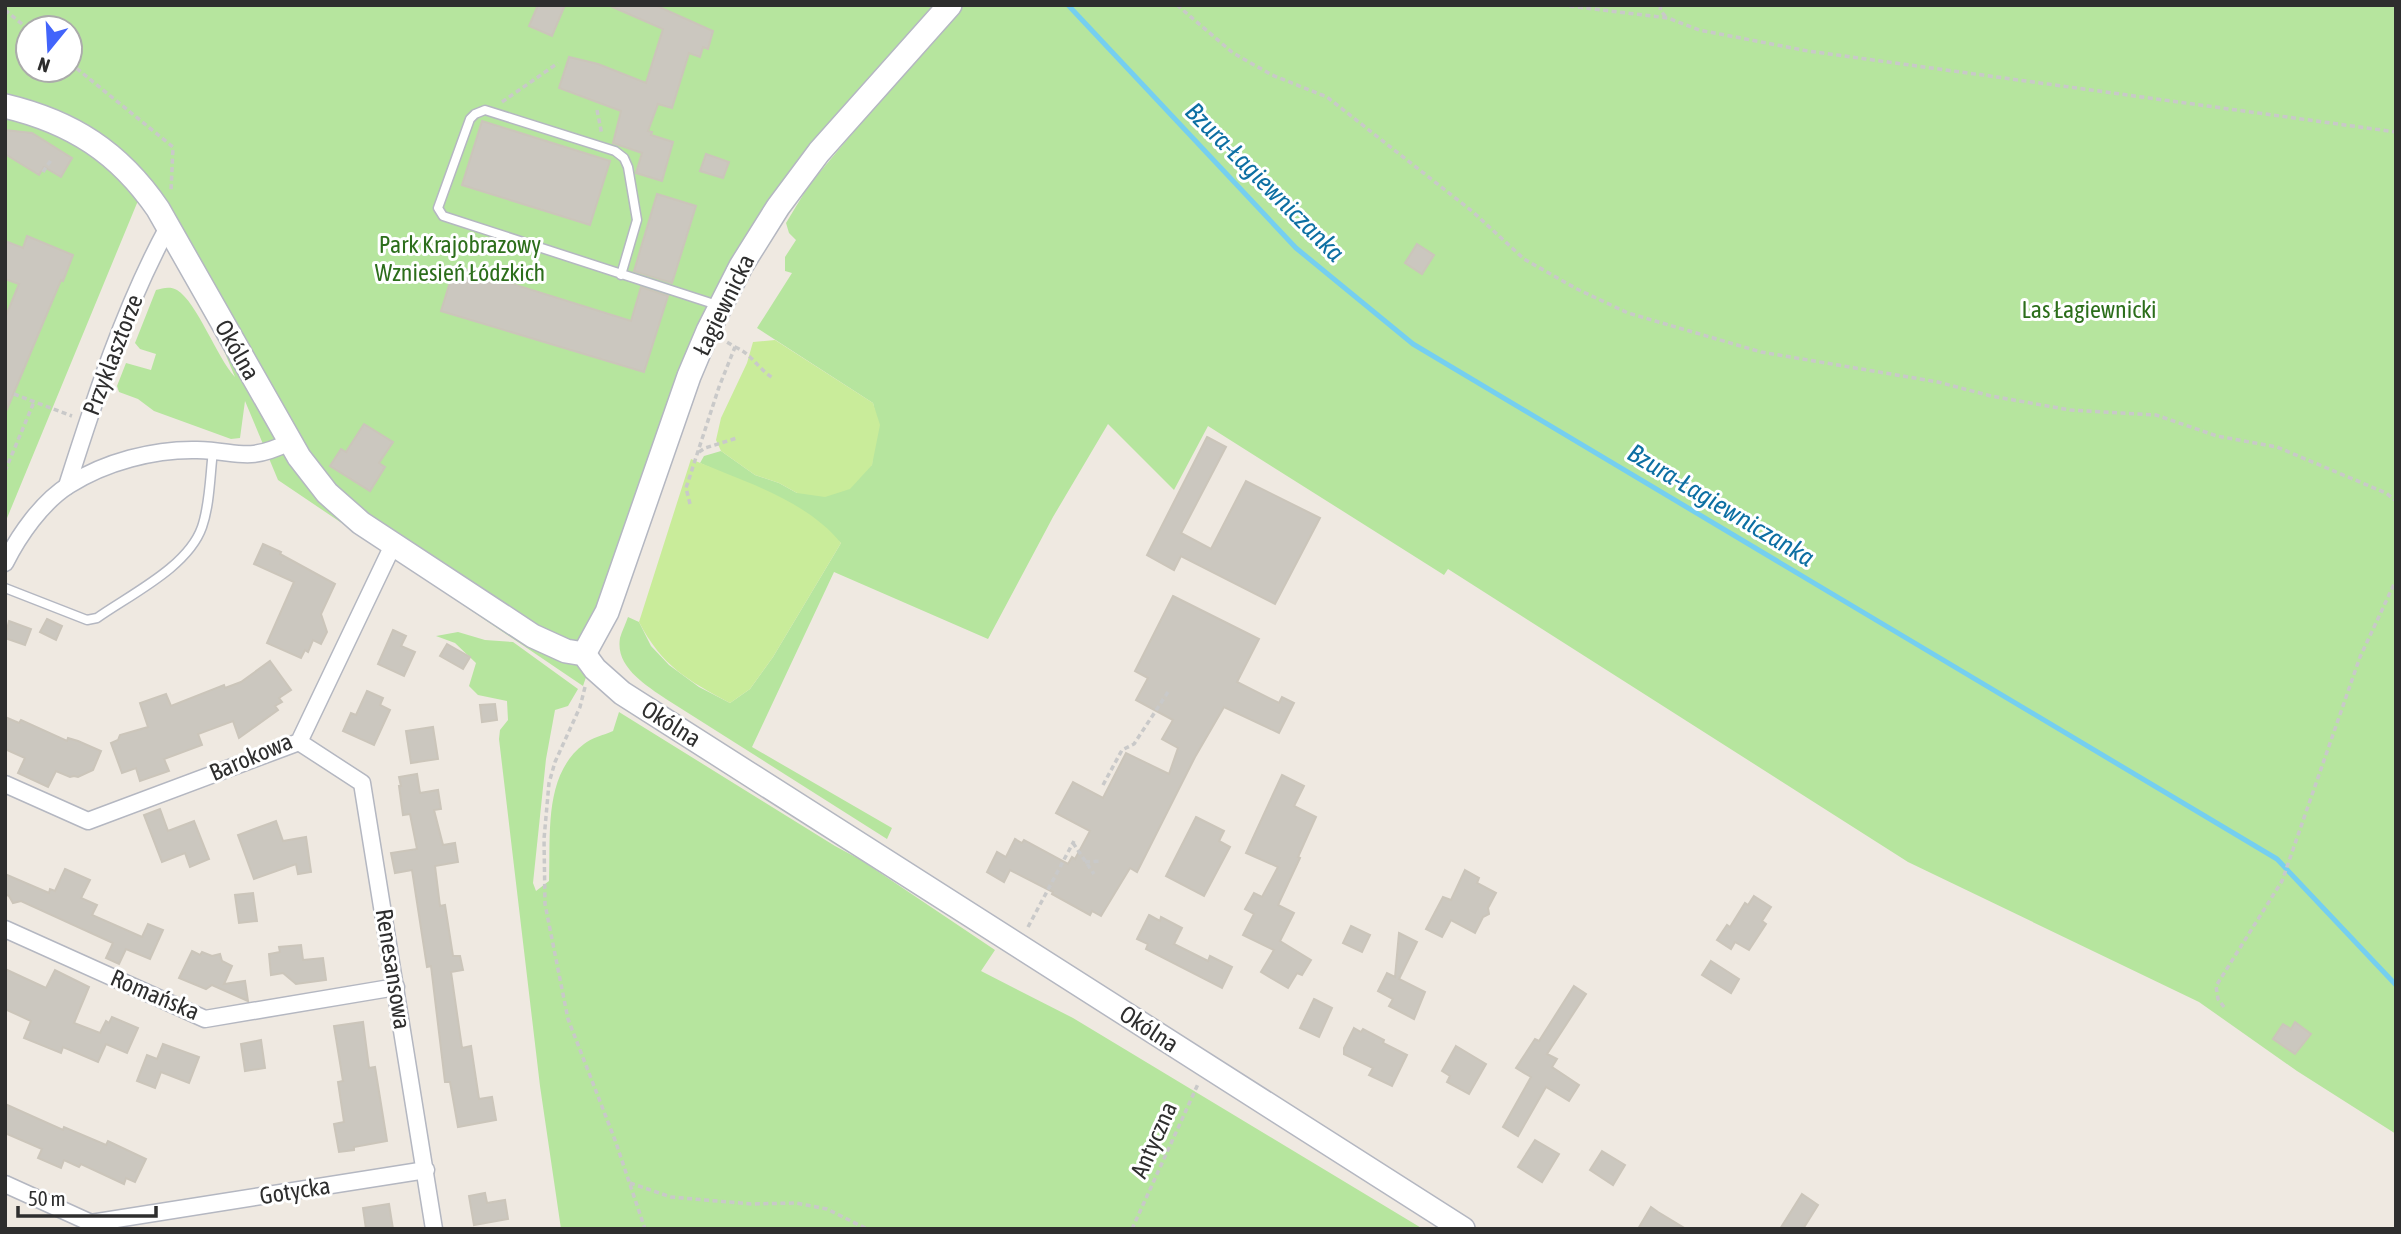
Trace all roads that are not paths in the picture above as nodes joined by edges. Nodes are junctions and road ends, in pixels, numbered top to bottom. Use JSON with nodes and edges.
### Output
{"nodes":[{"id":1,"x":950,"y":5,"type":"edge"},
{"id":2,"x":5,"y":106,"type":"edge"},
{"id":3,"x":168,"y":227,"type":"junction"},
{"id":4,"x":621,"y":275,"type":"junction"},
{"id":5,"x":720,"y":306,"type":"junction"},
{"id":6,"x":290,"y":442,"type":"junction"},
{"id":7,"x":213,"y":451,"type":"junction"},
{"id":8,"x":67,"y":486,"type":"junction"},
{"id":9,"x":393,"y":545,"type":"junction"},
{"id":10,"x":9,"y":546,"type":"edge"},
{"id":11,"x":5,"y":563,"type":"edge"},
{"id":12,"x":5,"y":587,"type":"edge"},
{"id":13,"x":584,"y":654,"type":"junction"},
{"id":14,"x":299,"y":742,"type":"junction"},
{"id":15,"x":5,"y":784,"type":"edge"},
{"id":16,"x":5,"y":929,"type":"edge"},
{"id":17,"x":396,"y":987,"type":"junction"},
{"id":18,"x":426,"y":1170,"type":"junction"},
{"id":19,"x":5,"y":1184,"type":"edge"},
{"id":20,"x":434,"y":1229,"type":"edge"},
{"id":21,"x":1463,"y":1229,"type":"edge"}],
"edges":[{"from":1,"to":5,"type":"street","name":"Łagiewnicka"},
{"from":2,"to":3,"type":"street","name":"Okólna"},
{"from":3,"to":6,"type":"street","name":"Okólna"},
{"from":3,"to":8,"type":"street","name":"Przyklasztorze"},
{"from":4,"to":4,"type":"lane"},
{"from":4,"to":5,"type":"lane"},
{"from":5,"to":13,"type":"street","name":"Łagiewnicka"},
{"from":6,"to":7,"type":"street","name":"Przyklasztorze"},
{"from":6,"to":9,"type":"street","name":"Okólna"},
{"from":7,"to":8,"type":"street","name":"Przyklasztorze"},
{"from":7,"to":12,"type":"lane"},
{"from":8,"to":10,"type":"street","name":"Przyklasztorze"},
{"from":9,"to":13,"type":"street","name":"Okólna"},
{"from":9,"to":14,"type":"street","name":"Barokowa"},
{"from":10,"to":11,"type":"street","name":"Przyklasztorze"},
{"from":13,"to":21,"type":"street","name":"Okólna"},
{"from":14,"to":15,"type":"street","name":"Barokowa"},
{"from":14,"to":17,"type":"street","name":"Renesansowa"},
{"from":16,"to":17,"type":"street","name":"Romańska"},
{"from":17,"to":18,"type":"street","name":"Renesansowa"},
{"from":18,"to":19,"type":"street","name":"Gotycka"},
{"from":18,"to":20,"type":"street","name":"Renesansowa"}]}
